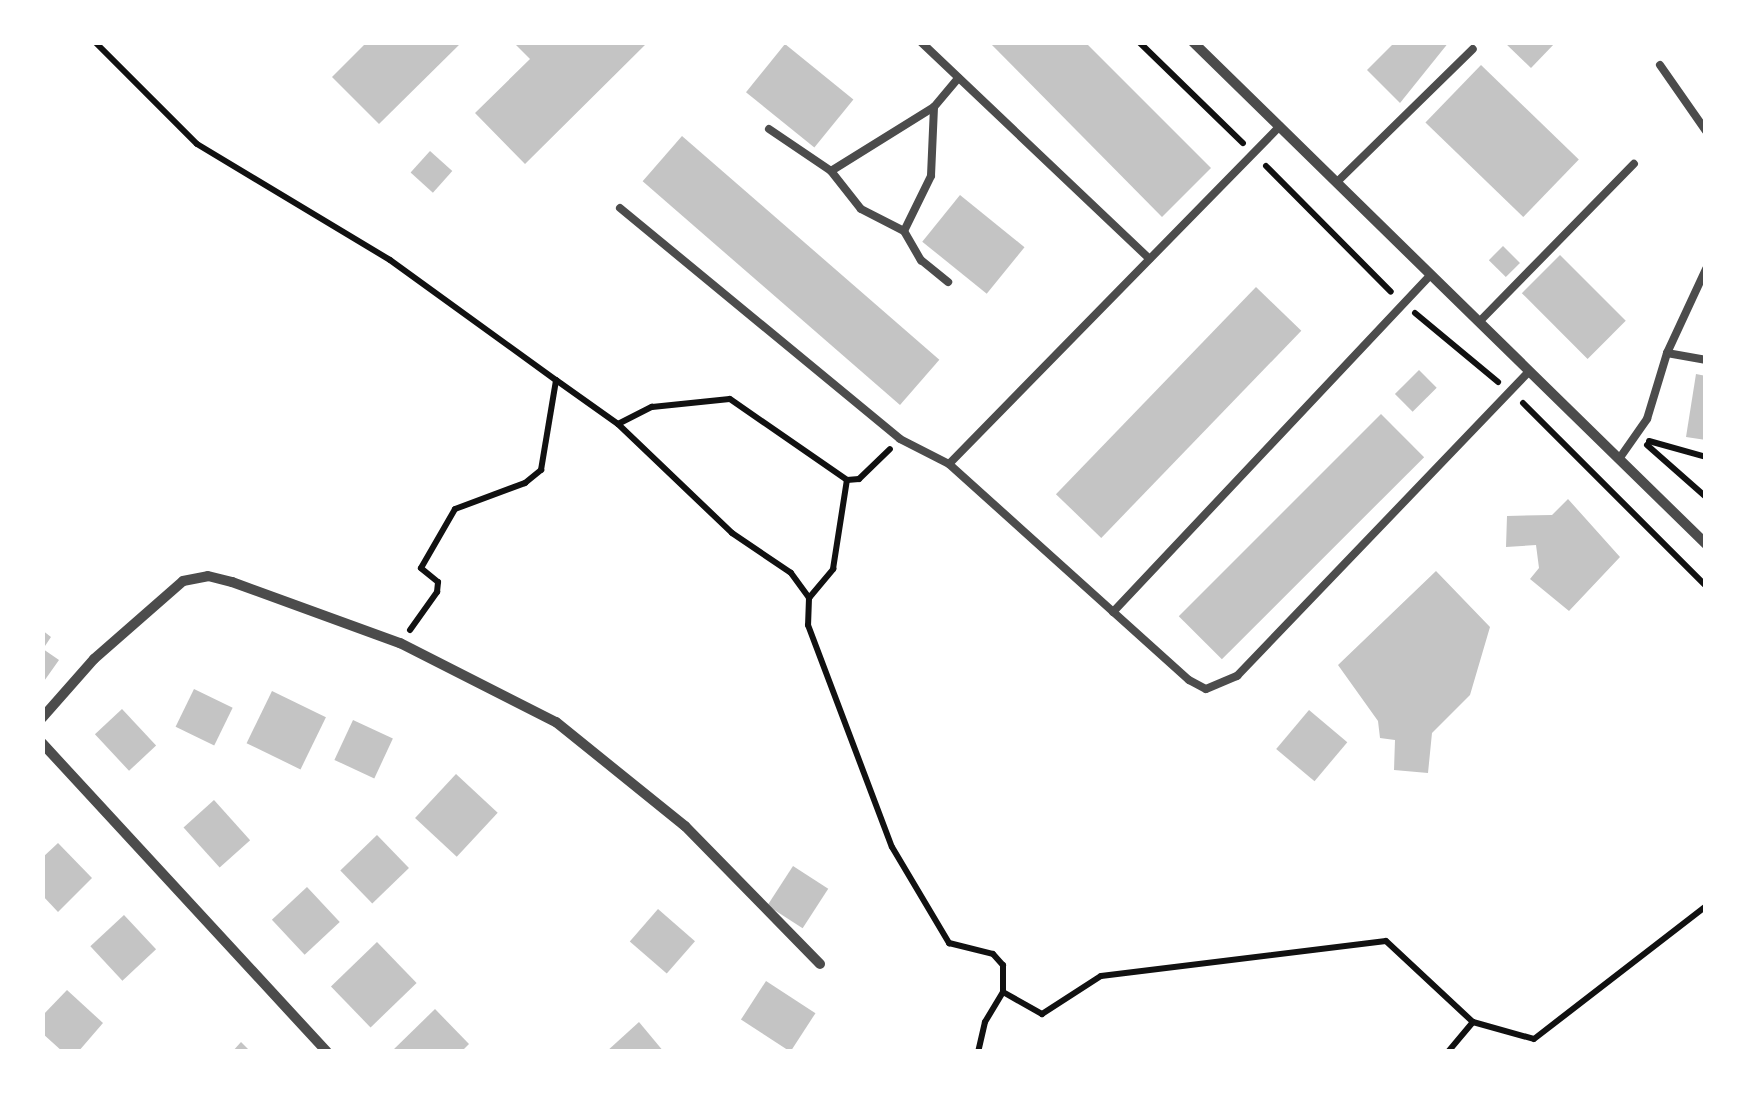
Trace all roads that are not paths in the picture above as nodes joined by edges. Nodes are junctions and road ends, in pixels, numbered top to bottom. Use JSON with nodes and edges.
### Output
{"nodes":[{"id":1,"x":921,"y":42,"type":"edge"},
{"id":2,"x":1194,"y":42,"type":"edge"},
{"id":3,"x":1473,"y":50,"type":"dead end"},
{"id":4,"x":1660,"y":65,"type":"dead end"},
{"id":5,"x":958,"y":78,"type":"junction"},
{"id":6,"x":934,"y":108,"type":"junction"},
{"id":7,"x":1280,"y":126,"type":"junction"},
{"id":8,"x":770,"y":129,"type":"dead end"},
{"id":9,"x":1706,"y":131,"type":"edge"},
{"id":10,"x":1634,"y":164,"type":"dead end"},
{"id":11,"x":830,"y":171,"type":"junction"},
{"id":12,"x":1337,"y":182,"type":"junction"},
{"id":13,"x":620,"y":208,"type":"dead end"},
{"id":14,"x":904,"y":231,"type":"junction"},
{"id":15,"x":1150,"y":258,"type":"junction"},
{"id":16,"x":1706,"y":270,"type":"edge"},
{"id":17,"x":1431,"y":274,"type":"junction"},
{"id":18,"x":948,"y":282,"type":"dead end"},
{"id":19,"x":1480,"y":322,"type":"junction"},
{"id":20,"x":1667,"y":353,"type":"junction"},
{"id":21,"x":1706,"y":360,"type":"edge"},
{"id":22,"x":1529,"y":370,"type":"junction"},
{"id":23,"x":1619,"y":459,"type":"junction"},
{"id":24,"x":949,"y":464,"type":"junction"},
{"id":25,"x":1706,"y":544,"type":"edge"},
{"id":26,"x":1113,"y":612,"type":"junction"},
{"id":27,"x":42,"y":718,"type":"edge"},
{"id":28,"x":42,"y":743,"type":"edge"},
{"id":29,"x":820,"y":964,"type":"dead end"},
{"id":30,"x":327,"y":1052,"type":"edge"}],
"edges":[{"from":1,"to":5,"type":"lane"},
{"from":2,"to":7,"type":"street"},
{"from":3,"to":12,"type":"lane"},
{"from":4,"to":9,"type":"lane"},
{"from":5,"to":6,"type":"lane"},
{"from":5,"to":15,"type":"lane"},
{"from":6,"to":11,"type":"lane"},
{"from":6,"to":14,"type":"lane"},
{"from":7,"to":12,"type":"street"},
{"from":7,"to":15,"type":"lane"},
{"from":8,"to":11,"type":"lane"},
{"from":10,"to":19,"type":"lane"},
{"from":11,"to":14,"type":"lane"},
{"from":12,"to":17,"type":"street"},
{"from":13,"to":24,"type":"lane"},
{"from":14,"to":18,"type":"lane"},
{"from":15,"to":24,"type":"lane"},
{"from":16,"to":20,"type":"lane"},
{"from":17,"to":19,"type":"street"},
{"from":17,"to":26,"type":"lane"},
{"from":19,"to":22,"type":"street"},
{"from":20,"to":21,"type":"lane"},
{"from":20,"to":23,"type":"lane"},
{"from":22,"to":23,"type":"street"},
{"from":22,"to":26,"type":"lane"},
{"from":23,"to":25,"type":"street"},
{"from":24,"to":26,"type":"lane"},
{"from":27,"to":29,"type":"street"},
{"from":28,"to":30,"type":"street"}]}
